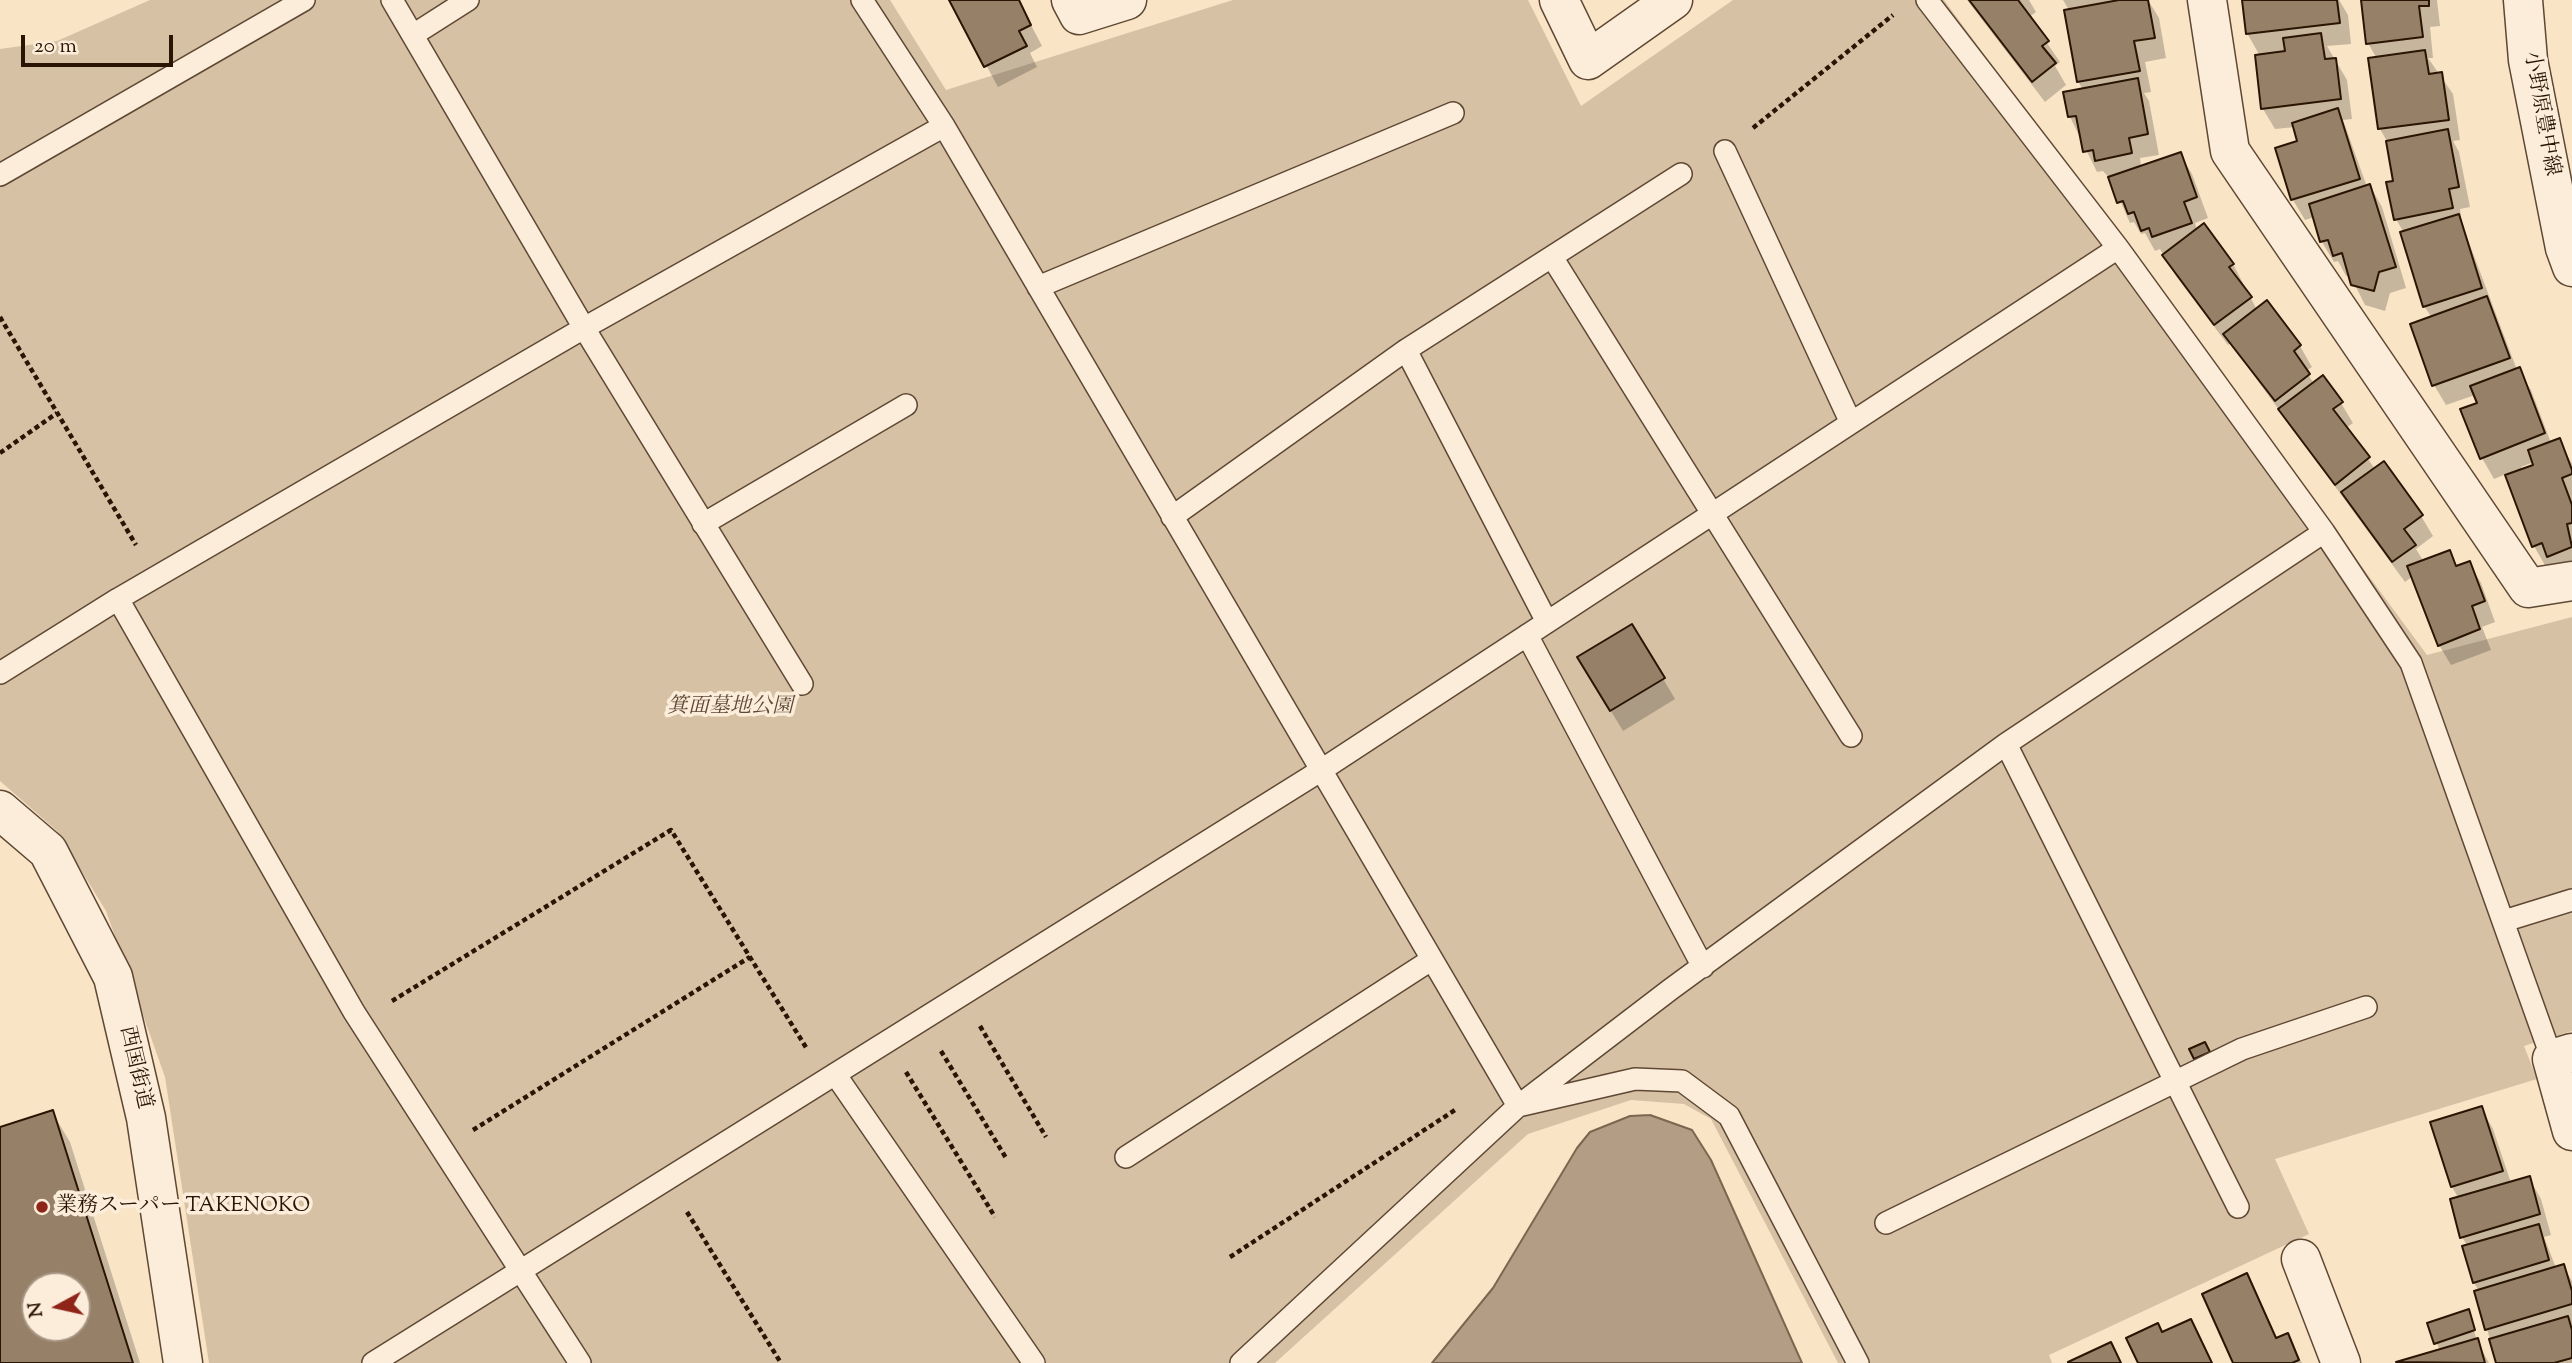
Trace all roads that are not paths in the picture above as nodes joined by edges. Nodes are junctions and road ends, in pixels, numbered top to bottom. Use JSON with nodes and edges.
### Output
{"nodes":[{"id":1,"x":304,"y":0,"type":"edge"},
{"id":2,"x":392,"y":0,"type":"edge"},
{"id":3,"x":468,"y":0,"type":"edge"},
{"id":4,"x":862,"y":0,"type":"edge"},
{"id":5,"x":1071,"y":0,"type":"edge"},
{"id":6,"x":1127,"y":0,"type":"edge"},
{"id":7,"x":1559,"y":0,"type":"edge"},
{"id":8,"x":1673,"y":0,"type":"edge"},
{"id":9,"x":1927,"y":0,"type":"edge"},
{"id":10,"x":2207,"y":0,"type":"edge"},
{"id":11,"x":2523,"y":0,"type":"edge"},
{"id":12,"x":413,"y":35,"type":"junction"},
{"id":13,"x":1454,"y":113,"type":"dead end"},
{"id":14,"x":944,"y":126,"type":"junction"},
{"id":15,"x":1725,"y":150,"type":"road end"},
{"id":16,"x":1681,"y":174,"type":"dead end"},
{"id":17,"x":0,"y":175,"type":"edge"},
{"id":18,"x":2118,"y":248,"type":"junction"},
{"id":19,"x":1552,"y":257,"type":"junction"},
{"id":20,"x":2572,"y":267,"type":"edge"},
{"id":21,"x":1038,"y":287,"type":"junction"},
{"id":22,"x":584,"y":328,"type":"junction"},
{"id":23,"x":1406,"y":350,"type":"junction"},
{"id":24,"x":906,"y":405,"type":"dead end"},
{"id":25,"x":1851,"y":423,"type":"junction"},
{"id":26,"x":1713,"y":513,"type":"junction"},
{"id":27,"x":1172,"y":517,"type":"junction"},
{"id":28,"x":703,"y":524,"type":"junction"},
{"id":29,"x":2324,"y":532,"type":"junction"},
{"id":30,"x":2572,"y":580,"type":"edge"},
{"id":31,"x":118,"y":599,"type":"junction"},
{"id":32,"x":1547,"y":622,"type":"junction"},
{"id":33,"x":1527,"y":635,"type":"junction"},
{"id":34,"x":0,"y":673,"type":"edge"},
{"id":35,"x":802,"y":684,"type":"dead end"},
{"id":36,"x":1852,"y":736,"type":"dead end"},
{"id":37,"x":2006,"y":744,"type":"junction"},
{"id":38,"x":1320,"y":771,"type":"junction"},
{"id":39,"x":0,"y":810,"type":"edge"},
{"id":40,"x":2572,"y":900,"type":"edge"},
{"id":41,"x":2504,"y":921,"type":"junction"},
{"id":42,"x":1431,"y":960,"type":"junction"},
{"id":43,"x":1703,"y":967,"type":"junction"},
{"id":44,"x":2366,"y":1007,"type":"dead end"},
{"id":45,"x":2562,"y":1056,"type":"edge"},
{"id":46,"x":831,"y":1077,"type":"junction"},
{"id":47,"x":2175,"y":1080,"type":"junction"},
{"id":48,"x":1518,"y":1106,"type":"junction"},
{"id":49,"x":2572,"y":1131,"type":"edge"},
{"id":50,"x":1126,"y":1157,"type":"dead end"},
{"id":51,"x":2238,"y":1207,"type":"dead end"},
{"id":52,"x":1886,"y":1223,"type":"dead end"},
{"id":53,"x":2301,"y":1259,"type":"dead end"},
{"id":54,"x":522,"y":1270,"type":"junction"},
{"id":55,"x":183,"y":1363,"type":"edge"},
{"id":56,"x":373,"y":1363,"type":"edge"},
{"id":57,"x":580,"y":1363,"type":"edge"},
{"id":58,"x":1034,"y":1363,"type":"edge"},
{"id":59,"x":1241,"y":1363,"type":"edge"},
{"id":60,"x":1858,"y":1363,"type":"edge"},
{"id":61,"x":2341,"y":1363,"type":"edge"}],
"edges":[{"from":1,"to":17,"type":"lane"},
{"from":2,"to":12,"type":"lane"},
{"from":3,"to":12,"type":"lane"},
{"from":4,"to":14,"type":"lane"},
{"from":5,"to":6,"type":"street"},
{"from":7,"to":8,"type":"street"},
{"from":9,"to":18,"type":"lane"},
{"from":10,"to":30,"type":"street"},
{"from":11,"to":20,"type":"street","name":"小野原豊中線"},
{"from":12,"to":22,"type":"lane"},
{"from":13,"to":21,"type":"lane"},
{"from":14,"to":21,"type":"lane"},
{"from":14,"to":22,"type":"lane"},
{"from":15,"to":25,"type":"lane"},
{"from":16,"to":19,"type":"lane"},
{"from":18,"to":25,"type":"lane"},
{"from":18,"to":29,"type":"lane"},
{"from":19,"to":23,"type":"lane"},
{"from":19,"to":26,"type":"lane"},
{"from":21,"to":27,"type":"lane"},
{"from":22,"to":28,"type":"lane"},
{"from":22,"to":31,"type":"lane"},
{"from":23,"to":27,"type":"lane"},
{"from":23,"to":32,"type":"lane"},
{"from":24,"to":28,"type":"lane"},
{"from":25,"to":26,"type":"lane"},
{"from":26,"to":32,"type":"lane"},
{"from":26,"to":36,"type":"lane"},
{"from":27,"to":38,"type":"lane"},
{"from":28,"to":35,"type":"lane"},
{"from":29,"to":37,"type":"lane"},
{"from":29,"to":41,"type":"lane"},
{"from":31,"to":34,"type":"lane"},
{"from":31,"to":54,"type":"lane"},
{"from":32,"to":33,"type":"lane"},
{"from":33,"to":38,"type":"lane"},
{"from":33,"to":43,"type":"lane"},
{"from":37,"to":43,"type":"lane"},
{"from":37,"to":47,"type":"lane"},
{"from":38,"to":42,"type":"lane"},
{"from":38,"to":46,"type":"lane"},
{"from":39,"to":55,"type":"street","name":"西国街道"},
{"from":40,"to":41,"type":"lane"},
{"from":41,"to":45,"type":"lane"},
{"from":42,"to":48,"type":"lane"},
{"from":42,"to":50,"type":"lane"},
{"from":43,"to":48,"type":"lane"},
{"from":44,"to":47,"type":"lane"},
{"from":45,"to":49,"type":"street"},
{"from":46,"to":54,"type":"lane"},
{"from":46,"to":58,"type":"lane"},
{"from":47,"to":51,"type":"lane"},
{"from":47,"to":52,"type":"lane"},
{"from":48,"to":59,"type":"lane"},
{"from":48,"to":60,"type":"lane"},
{"from":53,"to":61,"type":"street"},
{"from":54,"to":56,"type":"lane"},
{"from":54,"to":57,"type":"lane"}]}
